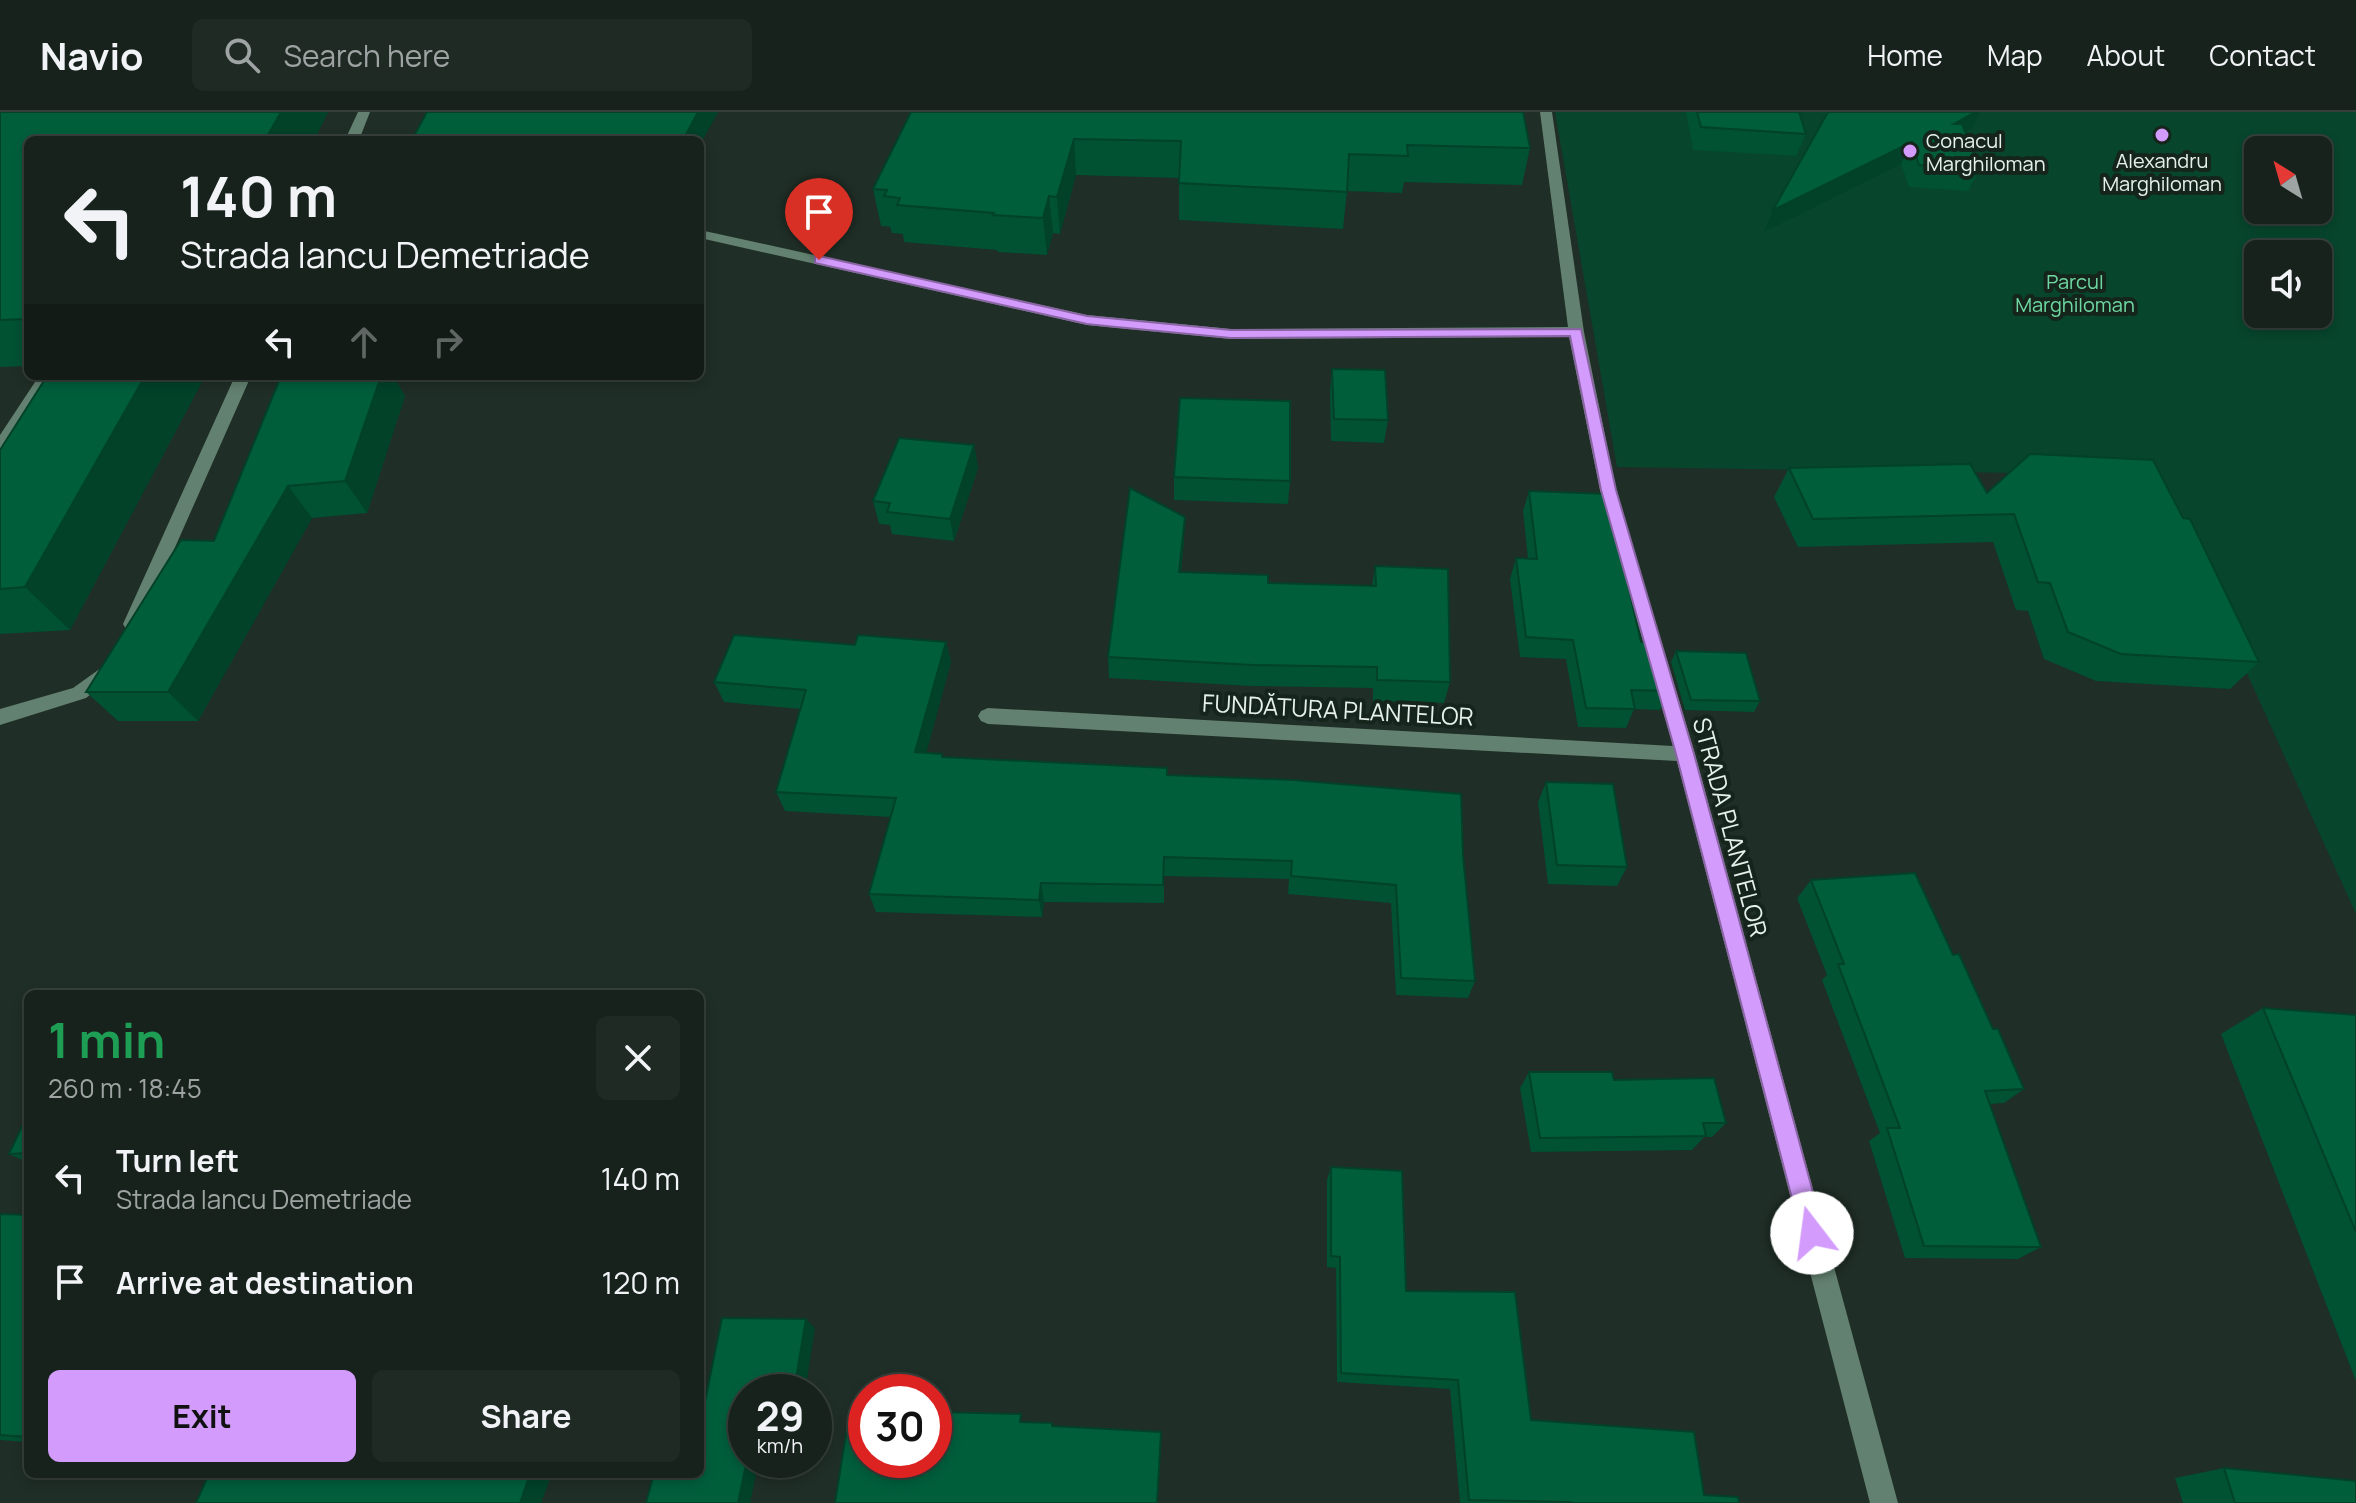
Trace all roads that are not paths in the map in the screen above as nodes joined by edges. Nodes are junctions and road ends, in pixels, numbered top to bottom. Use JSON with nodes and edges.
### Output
{"nodes":[{"id":1,"x":364,"y":112,"type":"edge"},
{"id":2,"x":1546,"y":112,"type":"edge"},
{"id":3,"x":354,"y":136,"type":"edge"},
{"id":4,"x":704,"y":235,"type":"edge"},
{"id":5,"x":1576,"y":332,"type":"junction"},
{"id":6,"x":44,"y":380,"type":"edge"},
{"id":7,"x":241,"y":380,"type":"edge"},
{"id":8,"x":0,"y":447,"type":"edge"},
{"id":9,"x":988,"y":716,"type":"dead end"},
{"id":10,"x":0,"y":717,"type":"edge"},
{"id":11,"x":1685,"y":754,"type":"junction"},
{"id":12,"x":1884,"y":1503,"type":"edge"}],
"edges":[{"from":1,"to":3,"type":"street"},
{"from":2,"to":5,"type":"street","name":"STRADA PLANTELOR"},
{"from":4,"to":5,"type":"street"},
{"from":5,"to":11,"type":"street","name":"STRADA PLANTELOR"},
{"from":6,"to":8,"type":"street"},
{"from":7,"to":10,"type":"street"},
{"from":9,"to":11,"type":"street","name":"FUNDĂTURA PLANTELOR"},
{"from":11,"to":12,"type":"street","name":"STRADA PLANTELOR"}]}
